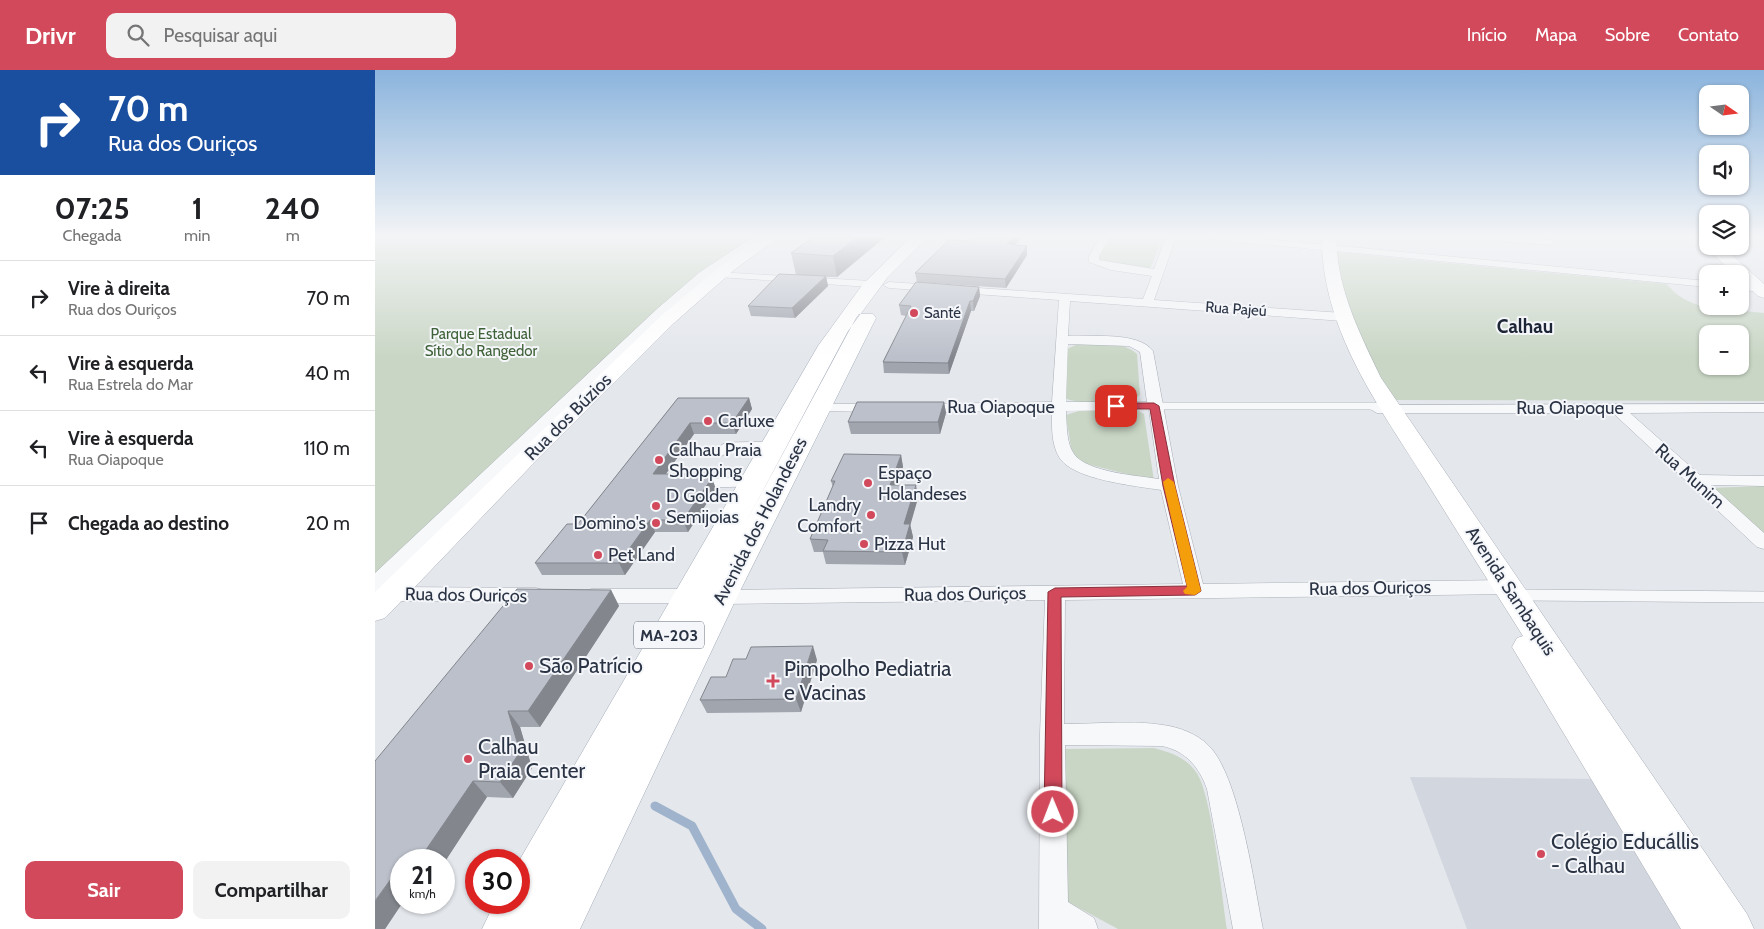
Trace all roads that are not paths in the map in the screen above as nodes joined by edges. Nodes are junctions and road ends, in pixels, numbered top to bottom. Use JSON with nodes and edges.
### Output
{"nodes":[{"id":1,"x":700,"y":277,"type":"edge"},
{"id":2,"x":715,"y":277,"type":"edge"},
{"id":3,"x":765,"y":277,"type":"edge"},
{"id":4,"x":878,"y":277,"type":"edge"},
{"id":5,"x":897,"y":277,"type":"edge"},
{"id":6,"x":1155,"y":277,"type":"edge"},
{"id":7,"x":1324,"y":277,"type":"edge"},
{"id":8,"x":1638,"y":277,"type":"edge"},
{"id":9,"x":1749,"y":277,"type":"edge"},
{"id":10,"x":1752,"y":277,"type":"edge"},
{"id":11,"x":1699,"y":283,"type":"edge"},
{"id":12,"x":871,"y":284,"type":"junction"},
{"id":13,"x":889,"y":285,"type":"junction"},
{"id":14,"x":1749,"y":288,"type":"edge"},
{"id":15,"x":1763,"y":289,"type":"edge"},
{"id":16,"x":1065,"y":297,"type":"junction"},
{"id":17,"x":1147,"y":303,"type":"junction"},
{"id":18,"x":1339,"y":316,"type":"junction"},
{"id":19,"x":1062,"y":340,"type":"junction"},
{"id":20,"x":1154,"y":406,"type":"junction"},
{"id":21,"x":1059,"y":407,"type":"junction"},
{"id":22,"x":818,"y":408,"type":"junction"},
{"id":23,"x":889,"y":408,"type":"edge"},
{"id":24,"x":909,"y":408,"type":"edge"},
{"id":25,"x":1381,"y":408,"type":"junction"},
{"id":26,"x":1616,"y":408,"type":"junction"},
{"id":27,"x":1764,"y":408,"type":"edge"},
{"id":28,"x":773,"y":446,"type":"junction"},
{"id":29,"x":718,"y":453,"type":"dead end"},
{"id":30,"x":702,"y":477,"type":"edge"},
{"id":31,"x":1694,"y":480,"type":"junction"},
{"id":32,"x":1764,"y":481,"type":"edge"},
{"id":33,"x":753,"y":482,"type":"junction"},
{"id":34,"x":1169,"y":486,"type":"junction"},
{"id":35,"x":1764,"y":543,"type":"edge"},
{"id":36,"x":383,"y":589,"type":"edge"},
{"id":37,"x":1504,"y":589,"type":"junction"},
{"id":38,"x":1195,"y":591,"type":"junction"},
{"id":39,"x":1055,"y":592,"type":"junction"},
{"id":40,"x":706,"y":596,"type":"junction"},
{"id":41,"x":1764,"y":597,"type":"edge"},
{"id":42,"x":375,"y":610,"type":"edge"},
{"id":43,"x":1052,"y":734,"type":"junction"},
{"id":44,"x":1054,"y":920,"type":"edge"},
{"id":45,"x":506,"y":929,"type":"edge"},
{"id":46,"x":555,"y":929,"type":"edge"},
{"id":47,"x":1083,"y":929,"type":"edge"},
{"id":48,"x":1248,"y":929,"type":"edge"},
{"id":49,"x":1705,"y":929,"type":"edge"},
{"id":50,"x":1732,"y":929,"type":"edge"}],
"edges":[{"from":1,"to":36,"type":"street"},
{"from":2,"to":36,"type":"main road","name":"Rua dos Búzios"},
{"from":3,"to":12,"type":"street"},
{"from":4,"to":12,"type":"main road","name":"Avenida dos Holandeses","number":"MA-203"},
{"from":5,"to":13,"type":"main road","name":"Avenida dos Holandeses","number":"MA-203"},
{"from":6,"to":17,"type":"street"},
{"from":7,"to":18,"type":"main road","name":"Avenida Sambaquis"},
{"from":8,"to":11,"type":"street"},
{"from":9,"to":15,"type":"main road"},
{"from":10,"to":15,"type":"main road"},
{"from":12,"to":28,"type":"main road","name":"Avenida dos Holandeses","number":"MA-203"},
{"from":13,"to":16,"type":"street","name":"Rua Pajeú"},
{"from":13,"to":22,"type":"main road","name":"Avenida dos Holandeses","number":"MA-203"},
{"from":14,"to":15,"type":"street"},
{"from":16,"to":17,"type":"street","name":"Rua Pajeú"},
{"from":16,"to":19,"type":"street"},
{"from":17,"to":18,"type":"street","name":"Rua Pajeú"},
{"from":18,"to":25,"type":"main road","name":"Avenida Sambaquis"},
{"from":19,"to":20,"type":"street"},
{"from":19,"to":21,"type":"street"},
{"from":20,"to":21,"type":"street","name":"Rua Oiapoque"},
{"from":20,"to":25,"type":"lane"},
{"from":20,"to":34,"type":"street"},
{"from":21,"to":24,"type":"street","name":"Rua Oiapoque"},
{"from":21,"to":34,"type":"street"},
{"from":22,"to":23,"type":"street"},
{"from":22,"to":40,"type":"main road","name":"Avenida dos Holandeses","number":"MA-203"},
{"from":25,"to":26,"type":"street","name":"Rua Oiapoque"},
{"from":25,"to":37,"type":"main road","name":"Avenida Sambaquis"},
{"from":26,"to":27,"type":"street","name":"Rua Oiapoque"},
{"from":26,"to":31,"type":"street","name":"Rua Munim"},
{"from":28,"to":29,"type":"lane"},
{"from":28,"to":33,"type":"main road","name":"Avenida dos Holandeses","number":"MA-203"},
{"from":30,"to":33,"type":"lane"},
{"from":31,"to":32,"type":"street"},
{"from":31,"to":35,"type":"street","name":"Rua Munim"},
{"from":33,"to":40,"type":"main road","name":"Avenida dos Holandeses","number":"MA-203"},
{"from":34,"to":38,"type":"street"},
{"from":36,"to":40,"type":"street","name":"Rua dos Ouriços"},
{"from":36,"to":42,"type":"main road","name":"Rua dos Búzios"},
{"from":37,"to":38,"type":"street","name":"Rua dos Ouriços"},
{"from":37,"to":41,"type":"lane","name":"Rua dos Ouriços"},
{"from":37,"to":49,"type":"main road","name":"Avenida Sambaquis"},
{"from":37,"to":50,"type":"main road","name":"Avenida Sambaquis"},
{"from":38,"to":39,"type":"street","name":"Rua dos Ouriços"},
{"from":39,"to":40,"type":"street","name":"Rua dos Ouriços"},
{"from":39,"to":43,"type":"street"},
{"from":40,"to":45,"type":"main road","name":"Avenida dos Holandeses","number":"MA-203"},
{"from":40,"to":46,"type":"main road","name":"Avenida dos Holandeses","number":"MA-203"},
{"from":43,"to":44,"type":"street"},
{"from":43,"to":48,"type":"street"},
{"from":44,"to":47,"type":"street"}]}
